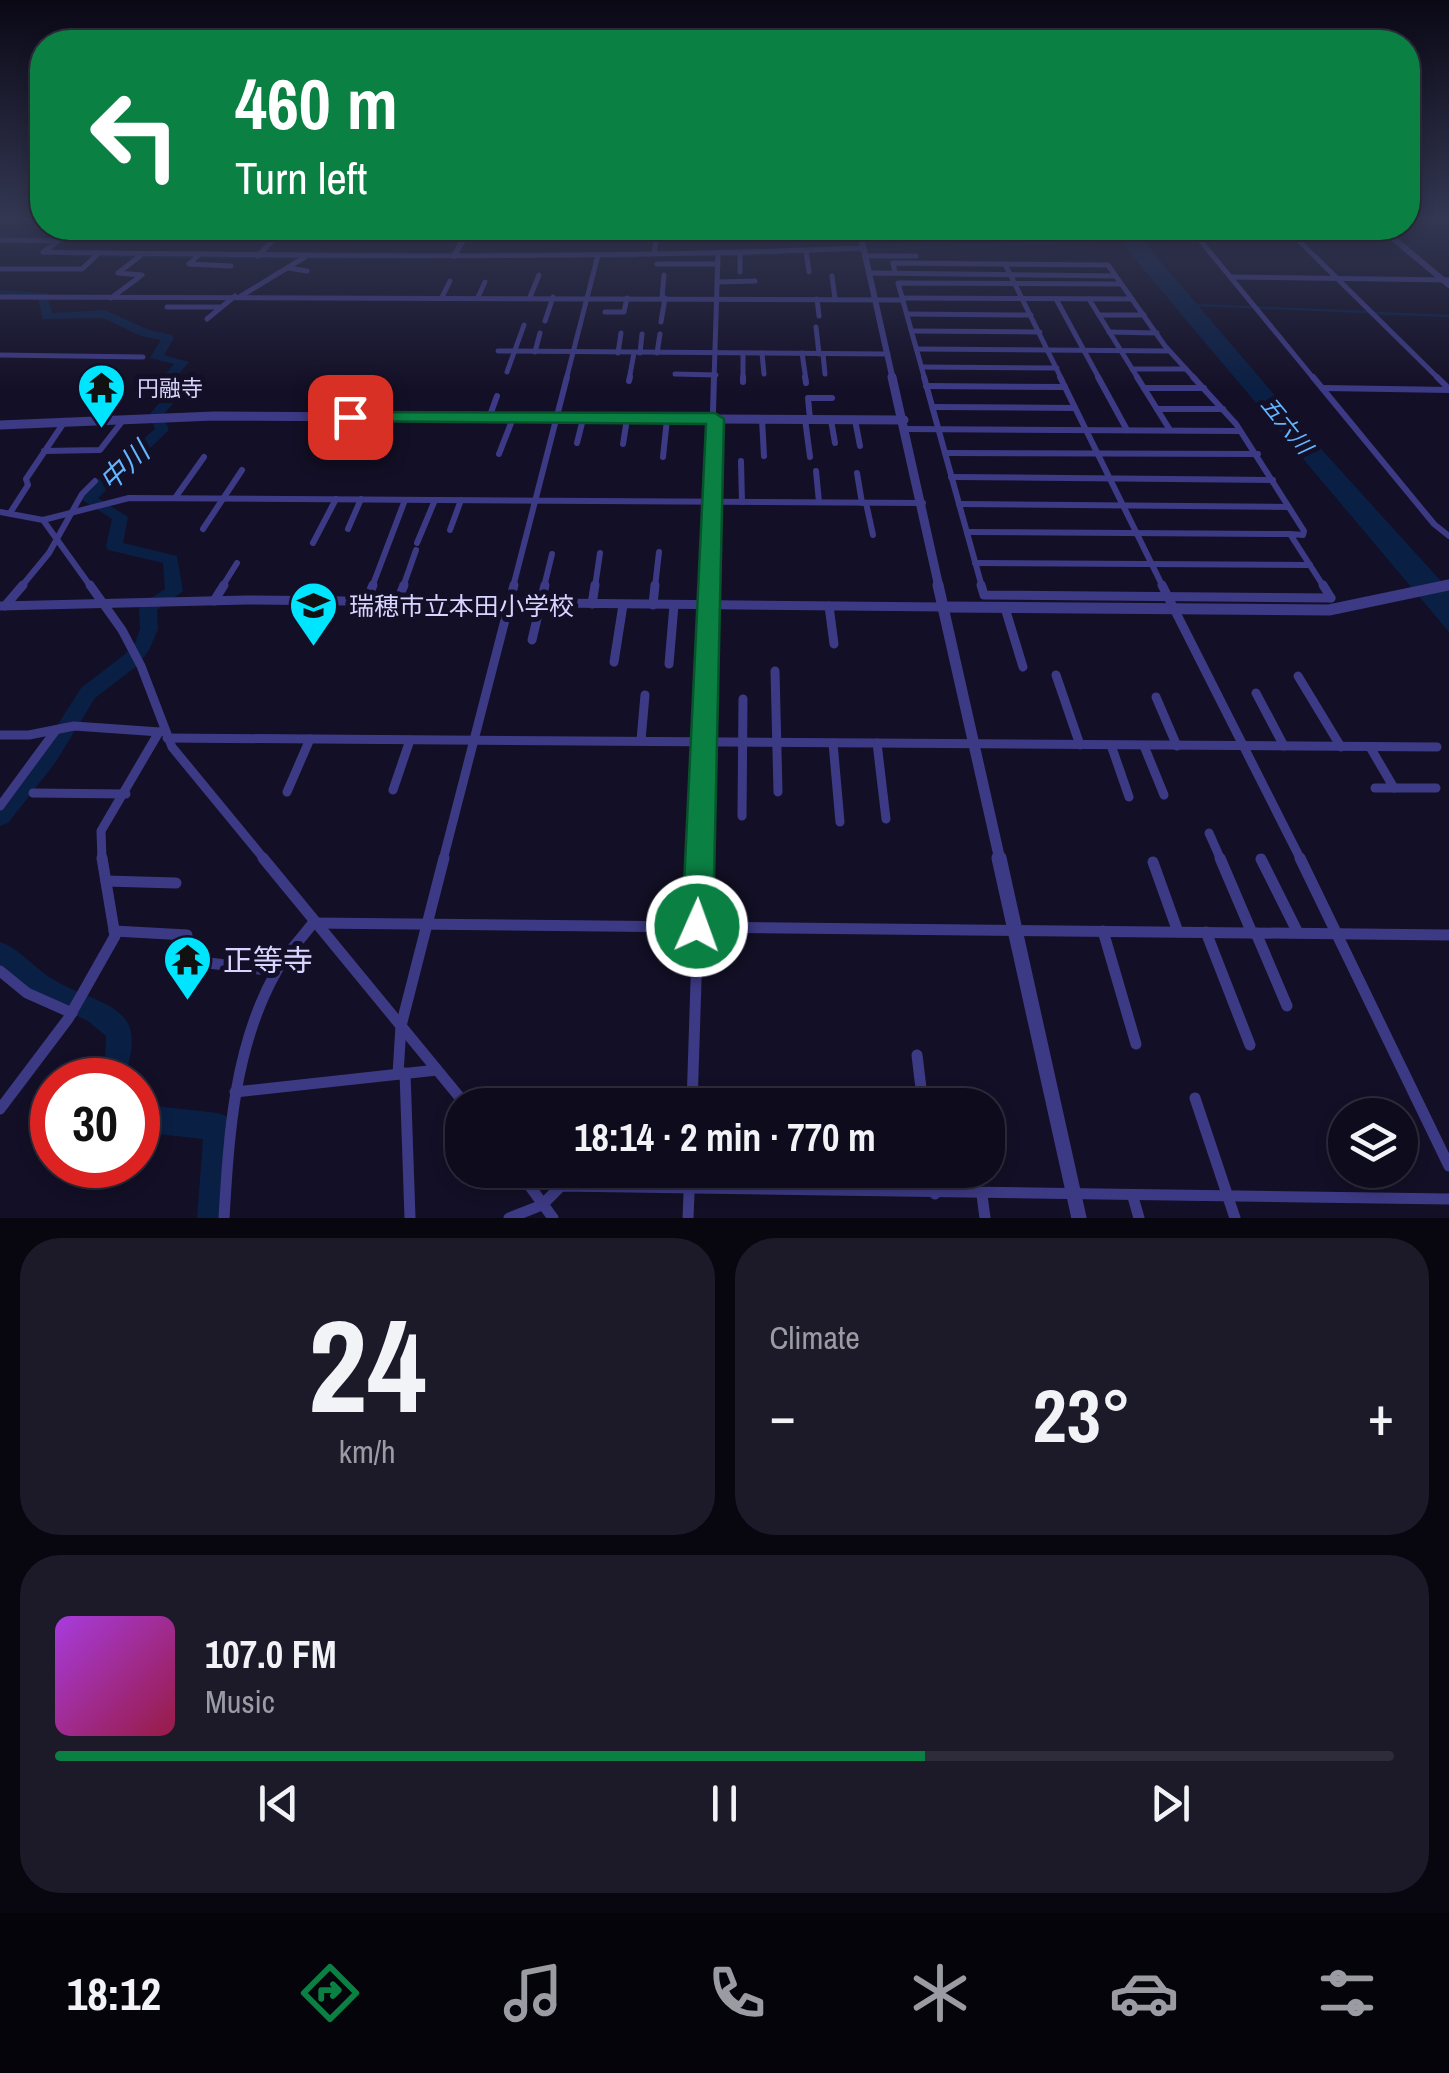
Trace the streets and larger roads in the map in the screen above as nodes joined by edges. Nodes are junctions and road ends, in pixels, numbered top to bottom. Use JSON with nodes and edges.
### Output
{"nodes":[{"id":1,"x":664,"y":276,"type":"dead end"},
{"id":2,"x":832,"y":276,"type":"dead end"},
{"id":3,"x":140,"y":277,"type":"edge"},
{"id":4,"x":272,"y":277,"type":"edge"},
{"id":5,"x":538,"y":277,"type":"edge"},
{"id":6,"x":592,"y":277,"type":"edge"},
{"id":7,"x":718,"y":277,"type":"edge"},
{"id":8,"x":871,"y":277,"type":"edge"},
{"id":9,"x":1012,"y":277,"type":"edge"},
{"id":10,"x":1116,"y":277,"type":"edge"},
{"id":11,"x":1232,"y":277,"type":"joint"},
{"id":12,"x":1335,"y":278,"type":"junction"},
{"id":13,"x":263,"y":282,"type":"junction"},
{"id":14,"x":450,"y":282,"type":"dead end"},
{"id":15,"x":485,"y":282,"type":"dead end"},
{"id":16,"x":718,"y":282,"type":"junction"},
{"id":17,"x":755,"y":282,"type":"dead end"},
{"id":18,"x":1447,"y":282,"type":"edge"},
{"id":19,"x":277,"y":284,"type":"dead end"},
{"id":20,"x":1015,"y":284,"type":"junction"},
{"id":21,"x":1122,"y":284,"type":"junction"},
{"id":22,"x":238,"y":296,"type":"junction"},
{"id":23,"x":0,"y":297,"type":"edge"},
{"id":24,"x":442,"y":297,"type":"junction"},
{"id":25,"x":478,"y":297,"type":"junction"},
{"id":26,"x":530,"y":297,"type":"junction"},
{"id":27,"x":553,"y":297,"type":"junction"},
{"id":28,"x":587,"y":297,"type":"junction"},
{"id":29,"x":111,"y":298,"type":"junction"},
{"id":30,"x":626,"y":298,"type":"junction"},
{"id":31,"x":663,"y":298,"type":"junction"},
{"id":32,"x":717,"y":298,"type":"junction"},
{"id":33,"x":1022,"y":298,"type":"junction"},
{"id":34,"x":1056,"y":298,"type":"junction"},
{"id":35,"x":817,"y":299,"type":"junction"},
{"id":36,"x":835,"y":299,"type":"junction"},
{"id":37,"x":902,"y":299,"type":"junction"},
{"id":38,"x":1089,"y":299,"type":"junction"},
{"id":39,"x":1132,"y":299,"type":"junction"},
{"id":40,"x":876,"y":300,"type":"junction"},
{"id":41,"x":166,"y":307,"type":"dead end"},
{"id":42,"x":219,"y":307,"type":"junction"},
{"id":43,"x":605,"y":312,"type":"dead end"},
{"id":44,"x":907,"y":314,"type":"junction"},
{"id":45,"x":1099,"y":314,"type":"junction"},
{"id":46,"x":1031,"y":315,"type":"junction"},
{"id":47,"x":1144,"y":315,"type":"junction"},
{"id":48,"x":819,"y":316,"type":"dead end"},
{"id":49,"x":207,"y":319,"type":"dead end"},
{"id":50,"x":545,"y":321,"type":"dead end"},
{"id":51,"x":661,"y":322,"type":"dead end"},
{"id":52,"x":524,"y":325,"type":"dead end"},
{"id":53,"x":816,"y":327,"type":"dead end"},
{"id":54,"x":912,"y":331,"type":"junction"},
{"id":55,"x":1040,"y":332,"type":"junction"},
{"id":56,"x":1110,"y":332,"type":"junction"},
{"id":57,"x":621,"y":333,"type":"dead end"},
{"id":58,"x":1157,"y":333,"type":"junction"},
{"id":59,"x":540,"y":334,"type":"dead end"},
{"id":60,"x":642,"y":334,"type":"dead end"},
{"id":61,"x":660,"y":334,"type":"dead end"},
{"id":62,"x":916,"y":349,"type":"junction"},
{"id":63,"x":1048,"y":350,"type":"junction"},
{"id":64,"x":1085,"y":350,"type":"junction"},
{"id":65,"x":1121,"y":350,"type":"junction"},
{"id":66,"x":1169,"y":351,"type":"junction"},
{"id":67,"x":498,"y":352,"type":"dead end"},
{"id":68,"x":514,"y":352,"type":"junction"},
{"id":69,"x":535,"y":352,"type":"junction"},
{"id":70,"x":573,"y":352,"type":"junction"},
{"id":71,"x":618,"y":352,"type":"junction"},
{"id":72,"x":637,"y":353,"type":"junction"},
{"id":73,"x":657,"y":353,"type":"junction"},
{"id":74,"x":717,"y":353,"type":"junction"},
{"id":75,"x":742,"y":353,"type":"junction"},
{"id":76,"x":762,"y":353,"type":"junction"},
{"id":77,"x":802,"y":354,"type":"junction"},
{"id":78,"x":821,"y":354,"type":"junction"},
{"id":79,"x":888,"y":354,"type":"junction"},
{"id":80,"x":1,"y":356,"type":"edge"},
{"id":81,"x":143,"y":357,"type":"dead end"},
{"id":82,"x":922,"y":367,"type":"junction"},
{"id":83,"x":1057,"y":368,"type":"junction"},
{"id":84,"x":1132,"y":368,"type":"junction"},
{"id":85,"x":1186,"y":369,"type":"junction"},
{"id":86,"x":507,"y":372,"type":"dead end"},
{"id":87,"x":674,"y":374,"type":"dead end"},
{"id":88,"x":716,"y":374,"type":"junction"},
{"id":89,"x":764,"y":374,"type":"dead end"},
{"id":90,"x":826,"y":374,"type":"dead end"},
{"id":91,"x":629,"y":382,"type":"dead end"},
{"id":92,"x":743,"y":382,"type":"dead end"},
{"id":93,"x":806,"y":383,"type":"dead end"},
{"id":94,"x":926,"y":386,"type":"junction"},
{"id":95,"x":1065,"y":387,"type":"junction"},
{"id":96,"x":1144,"y":388,"type":"junction"},
{"id":97,"x":1204,"y":388,"type":"junction"},
{"id":98,"x":1324,"y":388,"type":"junction"},
{"id":99,"x":1449,"y":389,"type":"edge"},
{"id":100,"x":497,"y":396,"type":"dead end"},
{"id":101,"x":832,"y":398,"type":"dead end"},
{"id":102,"x":932,"y":407,"type":"junction"},
{"id":103,"x":1076,"y":408,"type":"junction"},
{"id":104,"x":1157,"y":409,"type":"junction"},
{"id":105,"x":1222,"y":409,"type":"junction"},
{"id":106,"x":488,"y":418,"type":"junction"},
{"id":107,"x":513,"y":418,"type":"junction"},
{"id":108,"x":124,"y":419,"type":"junction"},
{"id":109,"x":555,"y":419,"type":"junction"},
{"id":110,"x":582,"y":419,"type":"junction"},
{"id":111,"x":627,"y":419,"type":"junction"},
{"id":112,"x":667,"y":419,"type":"junction"},
{"id":113,"x":715,"y":419,"type":"junction"},
{"id":114,"x":762,"y":419,"type":"junction"},
{"id":115,"x":808,"y":420,"type":"junction"},
{"id":116,"x":832,"y":420,"type":"junction"},
{"id":117,"x":854,"y":420,"type":"junction"},
{"id":118,"x":64,"y":421,"type":"junction"},
{"id":119,"x":0,"y":424,"type":"edge"},
{"id":120,"x":904,"y":424,"type":"junction"},
{"id":121,"x":939,"y":429,"type":"junction"},
{"id":122,"x":1086,"y":430,"type":"junction"},
{"id":123,"x":1128,"y":430,"type":"junction"},
{"id":124,"x":1170,"y":430,"type":"junction"},
{"id":125,"x":1239,"y":431,"type":"junction"},
{"id":126,"x":577,"y":443,"type":"dead end"},
{"id":127,"x":835,"y":443,"type":"dead end"},
{"id":128,"x":623,"y":444,"type":"dead end"},
{"id":129,"x":860,"y":446,"type":"dead end"},
{"id":130,"x":44,"y":451,"type":"junction"},
{"id":131,"x":945,"y":453,"type":"junction"},
{"id":132,"x":499,"y":454,"type":"dead end"},
{"id":133,"x":1098,"y":454,"type":"junction"},
{"id":134,"x":1258,"y":454,"type":"junction"},
{"id":135,"x":764,"y":456,"type":"dead end"},
{"id":136,"x":204,"y":457,"type":"dead end"},
{"id":137,"x":663,"y":457,"type":"dead end"},
{"id":138,"x":810,"y":457,"type":"dead end"},
{"id":139,"x":741,"y":461,"type":"dead end"},
{"id":140,"x":242,"y":470,"type":"dead end"},
{"id":141,"x":816,"y":471,"type":"dead end"},
{"id":142,"x":857,"y":474,"type":"dead end"},
{"id":143,"x":952,"y":477,"type":"junction"},
{"id":144,"x":1110,"y":478,"type":"junction"},
{"id":145,"x":1273,"y":480,"type":"junction"},
{"id":146,"x":94,"y":481,"type":"dead end"},
{"id":147,"x":175,"y":498,"type":"junction"},
{"id":148,"x":224,"y":498,"type":"junction"},
{"id":149,"x":336,"y":499,"type":"junction"},
{"id":150,"x":361,"y":499,"type":"junction"},
{"id":151,"x":405,"y":500,"type":"junction"},
{"id":152,"x":435,"y":500,"type":"junction"},
{"id":153,"x":461,"y":500,"type":"junction"},
{"id":154,"x":534,"y":501,"type":"junction"},
{"id":155,"x":710,"y":502,"type":"junction"},
{"id":156,"x":742,"y":502,"type":"junction"},
{"id":157,"x":819,"y":502,"type":"junction"},
{"id":158,"x":864,"y":503,"type":"junction"},
{"id":159,"x":923,"y":503,"type":"junction"},
{"id":160,"x":959,"y":504,"type":"junction"},
{"id":161,"x":1123,"y":505,"type":"junction"},
{"id":162,"x":1288,"y":507,"type":"junction"},
{"id":163,"x":75,"y":510,"type":"junction"},
{"id":164,"x":0,"y":512,"type":"edge"},
{"id":165,"x":10,"y":512,"type":"junction"},
{"id":166,"x":42,"y":520,"type":"junction"},
{"id":167,"x":203,"y":529,"type":"dead end"},
{"id":168,"x":348,"y":529,"type":"dead end"},
{"id":169,"x":450,"y":530,"type":"dead end"},
{"id":170,"x":967,"y":532,"type":"junction"},
{"id":171,"x":1136,"y":533,"type":"junction"},
{"id":172,"x":874,"y":534,"type":"dead end"},
{"id":173,"x":1290,"y":534,"type":"junction"},
{"id":174,"x":1449,"y":536,"type":"edge"},
{"id":175,"x":56,"y":538,"type":"junction"},
{"id":176,"x":313,"y":543,"type":"dead end"},
{"id":177,"x":659,"y":552,"type":"dead end"},
{"id":178,"x":600,"y":553,"type":"dead end"},
{"id":179,"x":552,"y":554,"type":"dead end"},
{"id":180,"x":237,"y":563,"type":"dead end"},
{"id":181,"x":975,"y":563,"type":"junction"},
{"id":182,"x":1152,"y":564,"type":"junction"},
{"id":183,"x":1310,"y":565,"type":"junction"},
{"id":184,"x":1449,"y":585,"type":"edge"},
{"id":185,"x":1168,"y":597,"type":"junction"},
{"id":186,"x":214,"y":601,"type":"junction"},
{"id":187,"x":103,"y":602,"type":"junction"},
{"id":188,"x":366,"y":602,"type":"junction"},
{"id":189,"x":397,"y":603,"type":"junction"},
{"id":190,"x":506,"y":604,"type":"junction"},
{"id":191,"x":540,"y":604,"type":"junction"},
{"id":192,"x":592,"y":604,"type":"junction"},
{"id":193,"x":623,"y":604,"type":"junction"},
{"id":194,"x":652,"y":605,"type":"junction"},
{"id":195,"x":674,"y":605,"type":"junction"},
{"id":196,"x":706,"y":605,"type":"junction"},
{"id":197,"x":3,"y":606,"type":"edge"},
{"id":198,"x":829,"y":606,"type":"junction"},
{"id":199,"x":944,"y":608,"type":"junction"},
{"id":200,"x":1006,"y":608,"type":"junction"},
{"id":201,"x":1175,"y":610,"type":"junction"},
{"id":202,"x":532,"y":640,"type":"dead end"},
{"id":203,"x":834,"y":644,"type":"dead end"},
{"id":204,"x":614,"y":662,"type":"dead end"},
{"id":205,"x":669,"y":664,"type":"dead end"},
{"id":206,"x":1023,"y":667,"type":"dead end"},
{"id":207,"x":774,"y":671,"type":"dead end"},
{"id":208,"x":1056,"y":675,"type":"dead end"},
{"id":209,"x":1298,"y":676,"type":"dead end"},
{"id":210,"x":1256,"y":694,"type":"dead end"},
{"id":211,"x":645,"y":695,"type":"dead end"},
{"id":212,"x":1156,"y":697,"type":"dead end"},
{"id":213,"x":743,"y":699,"type":"dead end"},
{"id":214,"x":56,"y":730,"type":"junction"},
{"id":215,"x":164,"y":734,"type":"junction"},
{"id":216,"x":0,"y":735,"type":"edge"},
{"id":217,"x":473,"y":738,"type":"junction"},
{"id":218,"x":310,"y":739,"type":"junction"},
{"id":219,"x":410,"y":740,"type":"junction"},
{"id":220,"x":640,"y":740,"type":"junction"},
{"id":221,"x":702,"y":740,"type":"junction"},
{"id":222,"x":742,"y":742,"type":"junction"},
{"id":223,"x":777,"y":742,"type":"junction"},
{"id":224,"x":877,"y":743,"type":"junction"},
{"id":225,"x":972,"y":743,"type":"junction"},
{"id":226,"x":833,"y":744,"type":"junction"},
{"id":227,"x":1080,"y":745,"type":"junction"},
{"id":228,"x":1111,"y":745,"type":"junction"},
{"id":229,"x":1144,"y":746,"type":"junction"},
{"id":230,"x":1177,"y":746,"type":"junction"},
{"id":231,"x":1246,"y":746,"type":"junction"},
{"id":232,"x":1284,"y":746,"type":"junction"},
{"id":233,"x":1341,"y":747,"type":"junction"},
{"id":234,"x":1370,"y":747,"type":"junction"},
{"id":235,"x":1438,"y":747,"type":"dead end"},
{"id":236,"x":1374,"y":788,"type":"dead end"},
{"id":237,"x":1394,"y":788,"type":"junction"},
{"id":238,"x":1436,"y":788,"type":"dead end"},
{"id":239,"x":393,"y":790,"type":"dead end"},
{"id":240,"x":33,"y":792,"type":"dead end"},
{"id":241,"x":287,"y":792,"type":"dead end"},
{"id":242,"x":778,"y":792,"type":"dead end"},
{"id":243,"x":126,"y":794,"type":"junction"},
{"id":244,"x":1164,"y":796,"type":"dead end"},
{"id":245,"x":1128,"y":797,"type":"dead end"},
{"id":246,"x":0,"y":806,"type":"edge"},
{"id":247,"x":742,"y":816,"type":"dead end"},
{"id":248,"x":886,"y":818,"type":"dead end"},
{"id":249,"x":840,"y":822,"type":"dead end"},
{"id":250,"x":1209,"y":834,"type":"dead end"},
{"id":251,"x":1261,"y":859,"type":"dead end"},
{"id":252,"x":1153,"y":862,"type":"dead end"},
{"id":253,"x":106,"y":881,"type":"junction"},
{"id":254,"x":176,"y":882,"type":"dead end"},
{"id":255,"x":313,"y":923,"type":"junction"},
{"id":256,"x":428,"y":924,"type":"junction"},
{"id":257,"x":697,"y":926,"type":"junction"},
{"id":258,"x":1014,"y":930,"type":"junction"},
{"id":259,"x":114,"y":931,"type":"junction"},
{"id":260,"x":1102,"y":931,"type":"junction"},
{"id":261,"x":1178,"y":932,"type":"junction"},
{"id":262,"x":1206,"y":932,"type":"junction"},
{"id":263,"x":1254,"y":933,"type":"junction"},
{"id":264,"x":1298,"y":933,"type":"junction"},
{"id":265,"x":1336,"y":933,"type":"junction"},
{"id":266,"x":1449,"y":936,"type":"edge"},
{"id":267,"x":0,"y":971,"type":"edge"},
{"id":268,"x":276,"y":971,"type":"junction"},
{"id":269,"x":1287,"y":1006,"type":"dead end"},
{"id":270,"x":72,"y":1013,"type":"junction"},
{"id":271,"x":400,"y":1026,"type":"junction"},
{"id":272,"x":1136,"y":1044,"type":"dead end"},
{"id":273,"x":1250,"y":1045,"type":"dead end"},
{"id":274,"x":917,"y":1056,"type":"dead end"},
{"id":275,"x":436,"y":1070,"type":"junction"},
{"id":276,"x":402,"y":1073,"type":"junction"},
{"id":277,"x":451,"y":1088,"type":"edge"},
{"id":278,"x":692,"y":1088,"type":"edge"},
{"id":279,"x":921,"y":1088,"type":"edge"},
{"id":280,"x":235,"y":1092,"type":"junction"},
{"id":281,"x":1195,"y":1098,"type":"dead end"},
{"id":282,"x":0,"y":1109,"type":"edge"},
{"id":283,"x":1449,"y":1166,"type":"edge"},
{"id":284,"x":530,"y":1188,"type":"edge"},
{"id":285,"x":934,"y":1188,"type":"edge"},
{"id":286,"x":690,"y":1190,"type":"junction"},
{"id":287,"x":934,"y":1194,"type":"junction"},
{"id":288,"x":982,"y":1195,"type":"junction"},
{"id":289,"x":1074,"y":1196,"type":"junction"},
{"id":290,"x":1134,"y":1197,"type":"junction"},
{"id":291,"x":1228,"y":1197,"type":"junction"},
{"id":292,"x":1449,"y":1198,"type":"edge"},
{"id":293,"x":542,"y":1205,"type":"junction"},
{"id":294,"x":224,"y":1218,"type":"edge"},
{"id":295,"x":410,"y":1218,"type":"edge"},
{"id":296,"x":509,"y":1218,"type":"edge"},
{"id":297,"x":553,"y":1218,"type":"edge"},
{"id":298,"x":688,"y":1218,"type":"edge"},
{"id":299,"x":986,"y":1218,"type":"edge"},
{"id":300,"x":1080,"y":1218,"type":"edge"},
{"id":301,"x":1139,"y":1218,"type":"edge"},
{"id":302,"x":1235,"y":1218,"type":"edge"}],
"edges":[{"from":1,"to":31,"type":"street"},
{"from":2,"to":36,"type":"street"},
{"from":3,"to":29,"type":"street"},
{"from":4,"to":13,"type":"street"},
{"from":5,"to":26,"type":"street"},
{"from":6,"to":28,"type":"street"},
{"from":7,"to":16,"type":"street"},
{"from":8,"to":40,"type":"street"},
{"from":9,"to":20,"type":"street"},
{"from":10,"to":21,"type":"street"},
{"from":11,"to":12,"type":"street"},
{"from":11,"to":98,"type":"street"},
{"from":12,"to":18,"type":"street"},
{"from":12,"to":99,"type":"street"},
{"from":13,"to":19,"type":"street"},
{"from":13,"to":22,"type":"street"},
{"from":14,"to":24,"type":"street"},
{"from":15,"to":25,"type":"street"},
{"from":16,"to":17,"type":"street"},
{"from":16,"to":32,"type":"street"},
{"from":20,"to":21,"type":"street"},
{"from":20,"to":33,"type":"street"},
{"from":20,"to":37,"type":"street"},
{"from":21,"to":39,"type":"street"},
{"from":22,"to":24,"type":"street"},
{"from":22,"to":29,"type":"street"},
{"from":22,"to":42,"type":"street"},
{"from":23,"to":29,"type":"street"},
{"from":24,"to":25,"type":"street"},
{"from":25,"to":26,"type":"street"},
{"from":26,"to":27,"type":"street"},
{"from":27,"to":28,"type":"street"},
{"from":27,"to":50,"type":"street"},
{"from":28,"to":30,"type":"street"},
{"from":28,"to":70,"type":"street"},
{"from":30,"to":31,"type":"street"},
{"from":30,"to":43,"type":"street"},
{"from":31,"to":32,"type":"street"},
{"from":31,"to":51,"type":"street"},
{"from":32,"to":35,"type":"street"},
{"from":32,"to":74,"type":"street"},
{"from":33,"to":34,"type":"street"},
{"from":33,"to":37,"type":"street"},
{"from":33,"to":46,"type":"street"},
{"from":34,"to":38,"type":"street"},
{"from":34,"to":64,"type":"street"},
{"from":35,"to":36,"type":"street"},
{"from":35,"to":48,"type":"street"},
{"from":36,"to":40,"type":"street"},
{"from":37,"to":40,"type":"street"},
{"from":37,"to":44,"type":"street"},
{"from":38,"to":39,"type":"street"},
{"from":38,"to":45,"type":"street"},
{"from":39,"to":47,"type":"street"},
{"from":40,"to":79,"type":"street"},
{"from":41,"to":42,"type":"street"},
{"from":42,"to":49,"type":"street"},
{"from":44,"to":46,"type":"street"},
{"from":44,"to":54,"type":"street"},
{"from":45,"to":47,"type":"street"},
{"from":45,"to":56,"type":"street"},
{"from":46,"to":55,"type":"street"},
{"from":47,"to":58,"type":"street"},
{"from":52,"to":68,"type":"street"},
{"from":53,"to":78,"type":"street"},
{"from":54,"to":55,"type":"street"},
{"from":54,"to":62,"type":"street"},
{"from":55,"to":63,"type":"street"},
{"from":56,"to":58,"type":"street"},
{"from":56,"to":65,"type":"street"},
{"from":57,"to":71,"type":"street"},
{"from":58,"to":66,"type":"street"},
{"from":59,"to":69,"type":"street"},
{"from":60,"to":72,"type":"street"},
{"from":61,"to":73,"type":"street"},
{"from":62,"to":63,"type":"street"},
{"from":62,"to":82,"type":"street"},
{"from":63,"to":64,"type":"street"},
{"from":63,"to":83,"type":"street"},
{"from":64,"to":65,"type":"street"},
{"from":64,"to":123,"type":"street"},
{"from":65,"to":66,"type":"street"},
{"from":65,"to":84,"type":"street"},
{"from":66,"to":85,"type":"street"},
{"from":67,"to":68,"type":"street"},
{"from":68,"to":69,"type":"street"},
{"from":68,"to":86,"type":"street"},
{"from":69,"to":70,"type":"street"},
{"from":70,"to":71,"type":"street"},
{"from":70,"to":109,"type":"street"},
{"from":71,"to":72,"type":"street"},
{"from":72,"to":73,"type":"street"},
{"from":72,"to":91,"type":"street"},
{"from":73,"to":74,"type":"street"},
{"from":74,"to":75,"type":"street"},
{"from":74,"to":88,"type":"street"},
{"from":75,"to":76,"type":"street"},
{"from":75,"to":92,"type":"street"},
{"from":76,"to":77,"type":"street"},
{"from":76,"to":89,"type":"street"},
{"from":77,"to":78,"type":"street"},
{"from":77,"to":93,"type":"street"},
{"from":78,"to":79,"type":"street"},
{"from":78,"to":90,"type":"street"},
{"from":79,"to":120,"type":"street"},
{"from":80,"to":81,"type":"street"},
{"from":82,"to":83,"type":"street"},
{"from":82,"to":94,"type":"street"},
{"from":83,"to":95,"type":"street"},
{"from":84,"to":85,"type":"street"},
{"from":84,"to":96,"type":"street"},
{"from":85,"to":97,"type":"street"},
{"from":87,"to":88,"type":"street"},
{"from":88,"to":113,"type":"street"},
{"from":94,"to":95,"type":"street"},
{"from":94,"to":102,"type":"street"},
{"from":95,"to":103,"type":"street"},
{"from":96,"to":97,"type":"street"},
{"from":96,"to":104,"type":"street"},
{"from":97,"to":105,"type":"street"},
{"from":98,"to":99,"type":"street"},
{"from":98,"to":174,"type":"street"},
{"from":100,"to":106,"type":"street"},
{"from":101,"to":115,"type":"street"},
{"from":102,"to":103,"type":"street"},
{"from":102,"to":121,"type":"street"},
{"from":103,"to":122,"type":"street"},
{"from":104,"to":105,"type":"street"},
{"from":104,"to":124,"type":"street"},
{"from":105,"to":125,"type":"street"},
{"from":106,"to":107,"type":"street"},
{"from":106,"to":108,"type":"street"},
{"from":107,"to":109,"type":"street"},
{"from":107,"to":132,"type":"street"},
{"from":108,"to":118,"type":"street"},
{"from":108,"to":130,"type":"street"},
{"from":109,"to":110,"type":"street"},
{"from":109,"to":154,"type":"street"},
{"from":110,"to":111,"type":"street"},
{"from":110,"to":126,"type":"street"},
{"from":111,"to":112,"type":"street"},
{"from":111,"to":128,"type":"street"},
{"from":112,"to":113,"type":"street"},
{"from":112,"to":137,"type":"street"},
{"from":113,"to":114,"type":"street"},
{"from":113,"to":155,"type":"street"},
{"from":114,"to":115,"type":"street"},
{"from":114,"to":135,"type":"street"},
{"from":115,"to":116,"type":"street"},
{"from":115,"to":138,"type":"street"},
{"from":116,"to":117,"type":"street"},
{"from":116,"to":127,"type":"street"},
{"from":117,"to":120,"type":"street"},
{"from":117,"to":129,"type":"street"},
{"from":118,"to":119,"type":"street"},
{"from":118,"to":130,"type":"street"},
{"from":120,"to":121,"type":"street"},
{"from":120,"to":159,"type":"street"},
{"from":121,"to":122,"type":"street"},
{"from":121,"to":131,"type":"street"},
{"from":122,"to":123,"type":"street"},
{"from":122,"to":133,"type":"street"},
{"from":123,"to":124,"type":"street"},
{"from":124,"to":125,"type":"street"},
{"from":125,"to":134,"type":"street"},
{"from":130,"to":165,"type":"street"},
{"from":131,"to":133,"type":"street"},
{"from":131,"to":143,"type":"street"},
{"from":133,"to":134,"type":"street"},
{"from":133,"to":144,"type":"street"},
{"from":134,"to":145,"type":"street"},
{"from":136,"to":147,"type":"street"},
{"from":139,"to":156,"type":"street"},
{"from":140,"to":148,"type":"street"},
{"from":141,"to":157,"type":"street"},
{"from":142,"to":158,"type":"street"},
{"from":143,"to":144,"type":"street"},
{"from":143,"to":160,"type":"street"},
{"from":144,"to":145,"type":"street"},
{"from":144,"to":161,"type":"street"},
{"from":145,"to":162,"type":"street"},
{"from":146,"to":163,"type":"street"},
{"from":147,"to":148,"type":"street"},
{"from":147,"to":163,"type":"street"},
{"from":148,"to":149,"type":"street"},
{"from":148,"to":167,"type":"street"},
{"from":149,"to":150,"type":"street"},
{"from":149,"to":176,"type":"street"},
{"from":150,"to":151,"type":"street"},
{"from":150,"to":168,"type":"street"},
{"from":151,"to":152,"type":"street"},
{"from":151,"to":188,"type":"street"},
{"from":152,"to":153,"type":"street"},
{"from":152,"to":189,"type":"street"},
{"from":153,"to":154,"type":"street"},
{"from":153,"to":169,"type":"street"},
{"from":154,"to":155,"type":"street"},
{"from":154,"to":190,"type":"street"},
{"from":155,"to":156,"type":"street"},
{"from":155,"to":196,"type":"street"},
{"from":156,"to":157,"type":"street"},
{"from":157,"to":158,"type":"street"},
{"from":158,"to":159,"type":"street"},
{"from":158,"to":172,"type":"street"},
{"from":159,"to":199,"type":"street"},
{"from":160,"to":161,"type":"street"},
{"from":160,"to":170,"type":"street"},
{"from":161,"to":162,"type":"street"},
{"from":161,"to":171,"type":"street"},
{"from":162,"to":173,"type":"street"},
{"from":163,"to":166,"type":"street"},
{"from":163,"to":175,"type":"street"},
{"from":164,"to":165,"type":"street"},
{"from":165,"to":166,"type":"street"},
{"from":166,"to":175,"type":"street"},
{"from":170,"to":171,"type":"street"},
{"from":170,"to":181,"type":"street"},
{"from":171,"to":173,"type":"street"},
{"from":171,"to":182,"type":"street"},
{"from":173,"to":183,"type":"street"},
{"from":175,"to":187,"type":"street"},
{"from":175,"to":197,"type":"street"},
{"from":177,"to":194,"type":"street"},
{"from":178,"to":192,"type":"street"},
{"from":179,"to":191,"type":"street"},
{"from":180,"to":186,"type":"street"},
{"from":181,"to":182,"type":"street"},
{"from":181,"to":185,"type":"street"},
{"from":182,"to":183,"type":"street"},
{"from":182,"to":185,"type":"street"},
{"from":183,"to":185,"type":"street"},
{"from":184,"to":201,"type":"street"},
{"from":185,"to":201,"type":"street"},
{"from":186,"to":187,"type":"street"},
{"from":186,"to":188,"type":"street"},
{"from":187,"to":197,"type":"street"},
{"from":187,"to":215,"type":"street"},
{"from":188,"to":189,"type":"street"},
{"from":189,"to":190,"type":"street"},
{"from":190,"to":191,"type":"street"},
{"from":190,"to":217,"type":"street"},
{"from":191,"to":192,"type":"street"},
{"from":191,"to":202,"type":"street"},
{"from":192,"to":193,"type":"street"},
{"from":193,"to":194,"type":"street"},
{"from":193,"to":204,"type":"street"},
{"from":194,"to":195,"type":"street"},
{"from":195,"to":196,"type":"street"},
{"from":195,"to":205,"type":"street"},
{"from":196,"to":198,"type":"street"},
{"from":196,"to":221,"type":"street"},
{"from":198,"to":199,"type":"street"},
{"from":198,"to":203,"type":"street"},
{"from":199,"to":200,"type":"street"},
{"from":199,"to":225,"type":"street"},
{"from":200,"to":201,"type":"street"},
{"from":200,"to":206,"type":"street"},
{"from":201,"to":231,"type":"street"},
{"from":207,"to":223,"type":"street"},
{"from":208,"to":227,"type":"street"},
{"from":209,"to":233,"type":"street"},
{"from":210,"to":232,"type":"street"},
{"from":211,"to":220,"type":"street"},
{"from":212,"to":230,"type":"street"},
{"from":213,"to":222,"type":"street"},
{"from":214,"to":215,"type":"street"},
{"from":214,"to":216,"type":"street"},
{"from":214,"to":246,"type":"street"},
{"from":215,"to":218,"type":"street"},
{"from":215,"to":243,"type":"street"},
{"from":215,"to":255,"type":"street"},
{"from":217,"to":219,"type":"street"},
{"from":217,"to":220,"type":"street"},
{"from":217,"to":256,"type":"street"},
{"from":218,"to":219,"type":"street"},
{"from":218,"to":241,"type":"street"},
{"from":219,"to":239,"type":"street"},
{"from":220,"to":221,"type":"street"},
{"from":221,"to":222,"type":"street"},
{"from":221,"to":257,"type":"street"},
{"from":222,"to":223,"type":"street"},
{"from":222,"to":247,"type":"street"},
{"from":223,"to":226,"type":"street"},
{"from":223,"to":242,"type":"street"},
{"from":224,"to":225,"type":"street"},
{"from":224,"to":226,"type":"street"},
{"from":224,"to":248,"type":"street"},
{"from":225,"to":227,"type":"street"},
{"from":225,"to":258,"type":"street"},
{"from":226,"to":249,"type":"street"},
{"from":227,"to":228,"type":"street"},
{"from":228,"to":229,"type":"street"},
{"from":228,"to":245,"type":"street"},
{"from":229,"to":230,"type":"street"},
{"from":229,"to":244,"type":"street"},
{"from":230,"to":231,"type":"street"},
{"from":231,"to":232,"type":"street"},
{"from":231,"to":265,"type":"street"},
{"from":232,"to":233,"type":"street"},
{"from":233,"to":234,"type":"street"},
{"from":234,"to":235,"type":"street"},
{"from":234,"to":237,"type":"street"},
{"from":236,"to":237,"type":"street"},
{"from":237,"to":238,"type":"street"},
{"from":240,"to":243,"type":"street"},
{"from":243,"to":253,"type":"street"},
{"from":250,"to":263,"type":"street"},
{"from":251,"to":264,"type":"street"},
{"from":252,"to":261,"type":"street"},
{"from":253,"to":254,"type":"street"},
{"from":253,"to":259,"type":"street"},
{"from":255,"to":256,"type":"street"},
{"from":255,"to":268,"type":"street"},
{"from":255,"to":271,"type":"street"},
{"from":256,"to":257,"type":"street"},
{"from":256,"to":271,"type":"street"},
{"from":257,"to":258,"type":"street"},
{"from":257,"to":278,"type":"street"},
{"from":258,"to":260,"type":"street"},
{"from":258,"to":289,"type":"street"},
{"from":259,"to":268,"type":"street"},
{"from":259,"to":270,"type":"street"},
{"from":260,"to":261,"type":"street"},
{"from":260,"to":272,"type":"street"},
{"from":261,"to":262,"type":"street"},
{"from":262,"to":263,"type":"street"},
{"from":262,"to":273,"type":"street"},
{"from":263,"to":264,"type":"street"},
{"from":263,"to":269,"type":"street"},
{"from":264,"to":265,"type":"street"},
{"from":265,"to":266,"type":"street"},
{"from":265,"to":283,"type":"street"},
{"from":267,"to":270,"type":"street"},
{"from":268,"to":280,"type":"street"},
{"from":270,"to":282,"type":"street"},
{"from":271,"to":275,"type":"street"},
{"from":271,"to":276,"type":"street"},
{"from":274,"to":279,"type":"street"},
{"from":275,"to":276,"type":"street"},
{"from":275,"to":277,"type":"street"},
{"from":276,"to":280,"type":"street"},
{"from":276,"to":295,"type":"street"},
{"from":280,"to":294,"type":"street"},
{"from":281,"to":291,"type":"street"},
{"from":284,"to":293,"type":"street"},
{"from":285,"to":287,"type":"street"},
{"from":286,"to":287,"type":"street"},
{"from":286,"to":293,"type":"street"},
{"from":286,"to":298,"type":"street"},
{"from":287,"to":288,"type":"street"},
{"from":288,"to":289,"type":"street"},
{"from":288,"to":299,"type":"street"},
{"from":289,"to":290,"type":"street"},
{"from":289,"to":300,"type":"street"},
{"from":290,"to":291,"type":"street"},
{"from":290,"to":301,"type":"street"},
{"from":291,"to":292,"type":"street"},
{"from":291,"to":302,"type":"street"},
{"from":293,"to":296,"type":"street"},
{"from":293,"to":297,"type":"street"}]}
